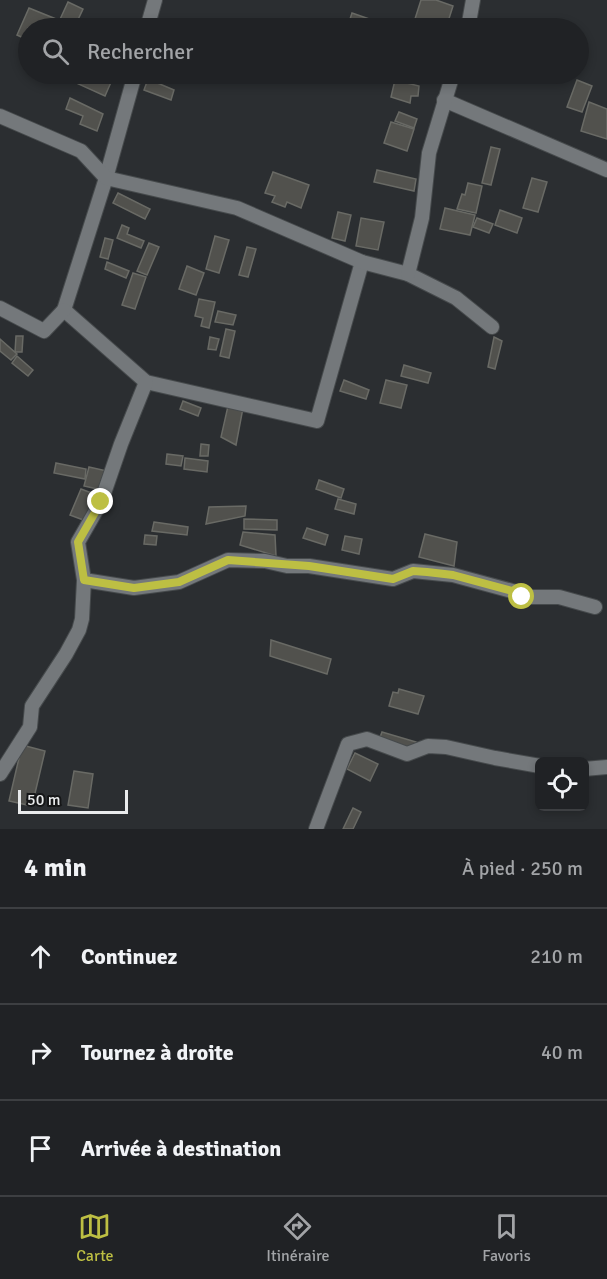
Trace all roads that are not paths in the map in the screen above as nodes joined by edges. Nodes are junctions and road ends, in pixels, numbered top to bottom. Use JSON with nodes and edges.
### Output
{"nodes":[{"id":1,"x":154,"y":0,"type":"edge"},
{"id":2,"x":473,"y":0,"type":"edge"},
{"id":3,"x":150,"y":18,"type":"edge"},
{"id":4,"x":470,"y":18,"type":"edge"},
{"id":5,"x":132,"y":84,"type":"edge"},
{"id":6,"x":450,"y":84,"type":"edge"},
{"id":7,"x":444,"y":100,"type":"junction"},
{"id":8,"x":0,"y":116,"type":"edge"},
{"id":9,"x":607,"y":170,"type":"edge"},
{"id":10,"x":106,"y":178,"type":"junction"},
{"id":11,"x":362,"y":262,"type":"junction"},
{"id":12,"x":408,"y":273,"type":"junction"},
{"id":13,"x":0,"y":308,"type":"edge"},
{"id":14,"x":64,"y":310,"type":"junction"},
{"id":15,"x":492,"y":327,"type":"dead end"},
{"id":16,"x":146,"y":382,"type":"junction"},
{"id":17,"x":84,"y":580,"type":"junction"},
{"id":18,"x":595,"y":606,"type":"dead end"},
{"id":19,"x":535,"y":765,"type":"edge"},
{"id":20,"x":607,"y":767,"type":"edge"},
{"id":21,"x":589,"y":769,"type":"edge"},
{"id":22,"x":0,"y":774,"type":"edge"},
{"id":23,"x":316,"y":829,"type":"edge"}],
"edges":[{"from":1,"to":3,"type":"street"},
{"from":2,"to":4,"type":"street"},
{"from":5,"to":10,"type":"street"},
{"from":6,"to":7,"type":"street"},
{"from":7,"to":9,"type":"street"},
{"from":7,"to":12,"type":"street"},
{"from":8,"to":10,"type":"street"},
{"from":10,"to":11,"type":"street"},
{"from":10,"to":14,"type":"street"},
{"from":11,"to":12,"type":"street"},
{"from":11,"to":16,"type":"street"},
{"from":12,"to":15,"type":"street"},
{"from":13,"to":14,"type":"street"},
{"from":14,"to":16,"type":"street"},
{"from":16,"to":17,"type":"street"},
{"from":17,"to":18,"type":"street"},
{"from":17,"to":22,"type":"street"},
{"from":19,"to":23,"type":"street"},
{"from":20,"to":21,"type":"street"}]}
